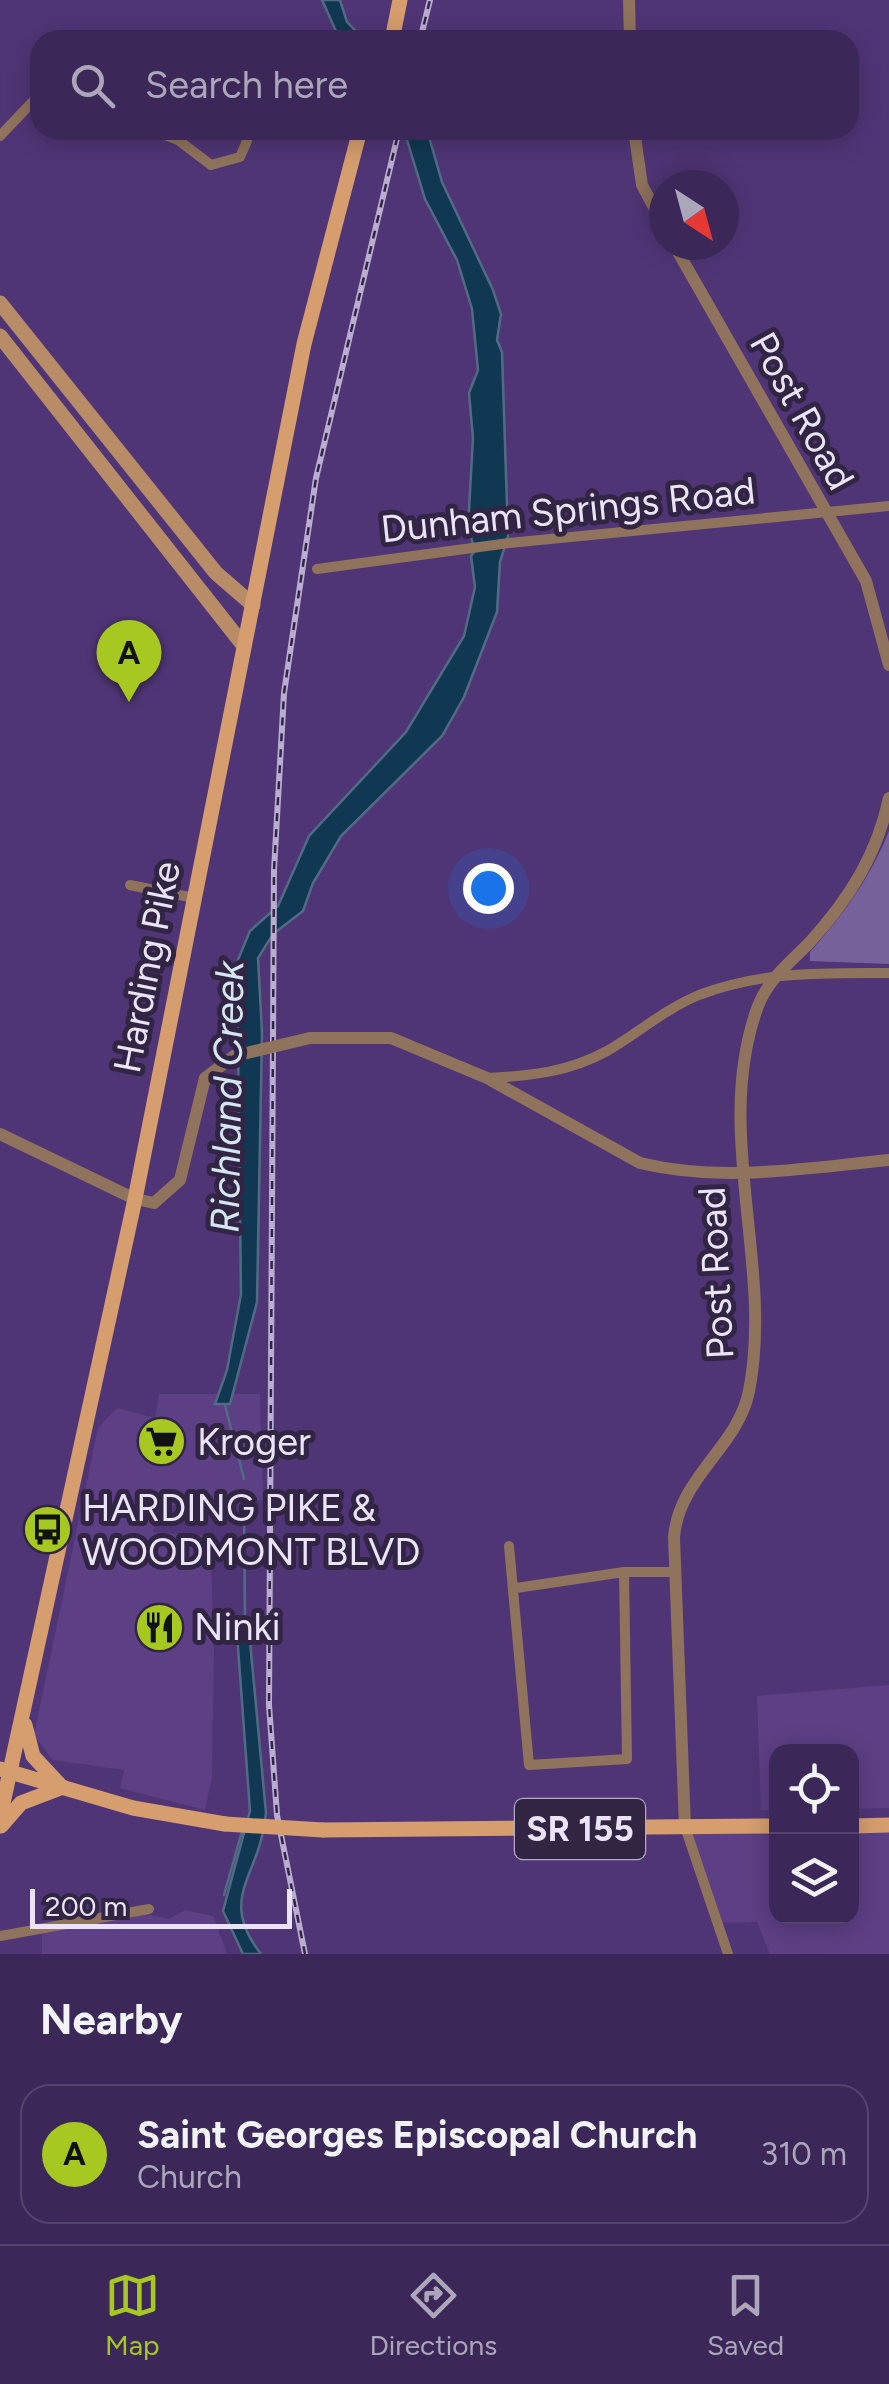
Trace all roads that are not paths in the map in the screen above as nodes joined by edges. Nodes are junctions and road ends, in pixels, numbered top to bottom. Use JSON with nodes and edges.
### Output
{"nodes":[{"id":1,"x":400,"y":0,"type":"edge"},
{"id":2,"x":629,"y":0,"type":"edge"},
{"id":3,"x":394,"y":30,"type":"edge"},
{"id":4,"x":630,"y":30,"type":"edge"},
{"id":5,"x":30,"y":104,"type":"edge"},
{"id":6,"x":0,"y":136,"type":"edge"},
{"id":7,"x":178,"y":140,"type":"edge"},
{"id":8,"x":248,"y":140,"type":"edge"},
{"id":9,"x":357,"y":140,"type":"edge"},
{"id":10,"x":635,"y":140,"type":"edge"},
{"id":11,"x":649,"y":197,"type":"edge"},
{"id":12,"x":682,"y":260,"type":"edge"},
{"id":13,"x":0,"y":303,"type":"edge"},
{"id":14,"x":0,"y":336,"type":"edge"},
{"id":15,"x":62,"y":382,"type":"junction"},
{"id":16,"x":46,"y":394,"type":"junction"},
{"id":17,"x":134,"y":470,"type":"junction"},
{"id":18,"x":116,"y":483,"type":"junction"},
{"id":19,"x":889,"y":506,"type":"edge"},
{"id":20,"x":826,"y":514,"type":"junction"},
{"id":21,"x":182,"y":531,"type":"junction"},
{"id":22,"x":165,"y":544,"type":"junction"},
{"id":23,"x":316,"y":570,"type":"dead end"},
{"id":24,"x":253,"y":605,"type":"junction"},
{"id":25,"x":244,"y":646,"type":"junction"},
{"id":26,"x":889,"y":665,"type":"edge"},
{"id":27,"x":889,"y":798,"type":"edge"},
{"id":28,"x":130,"y":885,"type":"dead end"},
{"id":29,"x":194,"y":898,"type":"junction"},
{"id":30,"x":777,"y":973,"type":"junction"},
{"id":31,"x":889,"y":973,"type":"edge"},
{"id":32,"x":487,"y":1078,"type":"junction"},
{"id":33,"x":0,"y":1134,"type":"edge"},
{"id":34,"x":889,"y":1160,"type":"edge"},
{"id":35,"x":740,"y":1174,"type":"junction"},
{"id":36,"x":134,"y":1199,"type":"junction"},
{"id":37,"x":508,"y":1546,"type":"dead end"},
{"id":38,"x":624,"y":1572,"type":"junction"},
{"id":39,"x":675,"y":1572,"type":"junction"},
{"id":40,"x":516,"y":1588,"type":"junction"},
{"id":41,"x":24,"y":1717,"type":"junction"},
{"id":42,"x":6,"y":1770,"type":"edge"},
{"id":43,"x":64,"y":1787,"type":"junction"},
{"id":44,"x":0,"y":1816,"type":"edge"},
{"id":45,"x":889,"y":1825,"type":"edge"},
{"id":46,"x":769,"y":1826,"type":"edge"},
{"id":47,"x":859,"y":1826,"type":"edge"},
{"id":48,"x":0,"y":1827,"type":"edge"},
{"id":49,"x":684,"y":1827,"type":"junction"},
{"id":50,"x":149,"y":1908,"type":"dead end"},
{"id":51,"x":0,"y":1936,"type":"edge"},
{"id":52,"x":728,"y":1954,"type":"edge"}],
"edges":[{"from":1,"to":3,"type":"main road"},
{"from":2,"to":4,"type":"street"},
{"from":5,"to":6,"type":"street"},
{"from":7,"to":8,"type":"street"},
{"from":9,"to":24,"type":"main road","name":"Harding Pike"},
{"from":10,"to":11,"type":"street"},
{"from":12,"to":20,"type":"street","name":"Post Road"},
{"from":13,"to":15,"type":"main road"},
{"from":14,"to":16,"type":"main road"},
{"from":15,"to":16,"type":"main road"},
{"from":15,"to":17,"type":"main road"},
{"from":16,"to":18,"type":"main road"},
{"from":17,"to":18,"type":"main road"},
{"from":17,"to":21,"type":"main road"},
{"from":18,"to":22,"type":"main road"},
{"from":19,"to":20,"type":"street","name":"Dunham Springs Road"},
{"from":20,"to":23,"type":"street","name":"Dunham Springs Road"},
{"from":20,"to":26,"type":"street","name":"Post Road"},
{"from":21,"to":22,"type":"main road"},
{"from":21,"to":24,"type":"main road"},
{"from":22,"to":25,"type":"main road"},
{"from":24,"to":25,"type":"main road","name":"Harding Pike"},
{"from":25,"to":29,"type":"main road","name":"Harding Pike"},
{"from":27,"to":30,"type":"street","name":"Post Road"},
{"from":28,"to":29,"type":"street"},
{"from":29,"to":36,"type":"main road","name":"Harding Pike"},
{"from":30,"to":31,"type":"street"},
{"from":30,"to":32,"type":"street"},
{"from":30,"to":35,"type":"street","name":"Post Road"},
{"from":32,"to":35,"type":"street"},
{"from":32,"to":36,"type":"street","bridge":true},
{"from":33,"to":36,"type":"street"},
{"from":34,"to":35,"type":"street"},
{"from":35,"to":39,"type":"street","name":"Post Road"},
{"from":36,"to":41,"type":"main road","name":"Harding Pike"},
{"from":37,"to":40,"type":"street"},
{"from":38,"to":39,"type":"street"},
{"from":38,"to":40,"type":"street"},
{"from":38,"to":40,"type":"street"},
{"from":39,"to":49,"type":"street","name":"Post Road"},
{"from":41,"to":42,"type":"main road","name":"Harding Pike"},
{"from":41,"to":43,"type":"main road"},
{"from":42,"to":43,"type":"main road","number":"SR 155"},
{"from":42,"to":44,"type":"main road","name":"Harding Pike"},
{"from":43,"to":48,"type":"main road"},
{"from":43,"to":49,"type":"main road","number":"SR 155","bridge":true},
{"from":45,"to":47,"type":"main road"},
{"from":46,"to":49,"type":"main road","number":"SR 155"},
{"from":49,"to":52,"type":"street"},
{"from":50,"to":51,"type":"street"}]}
